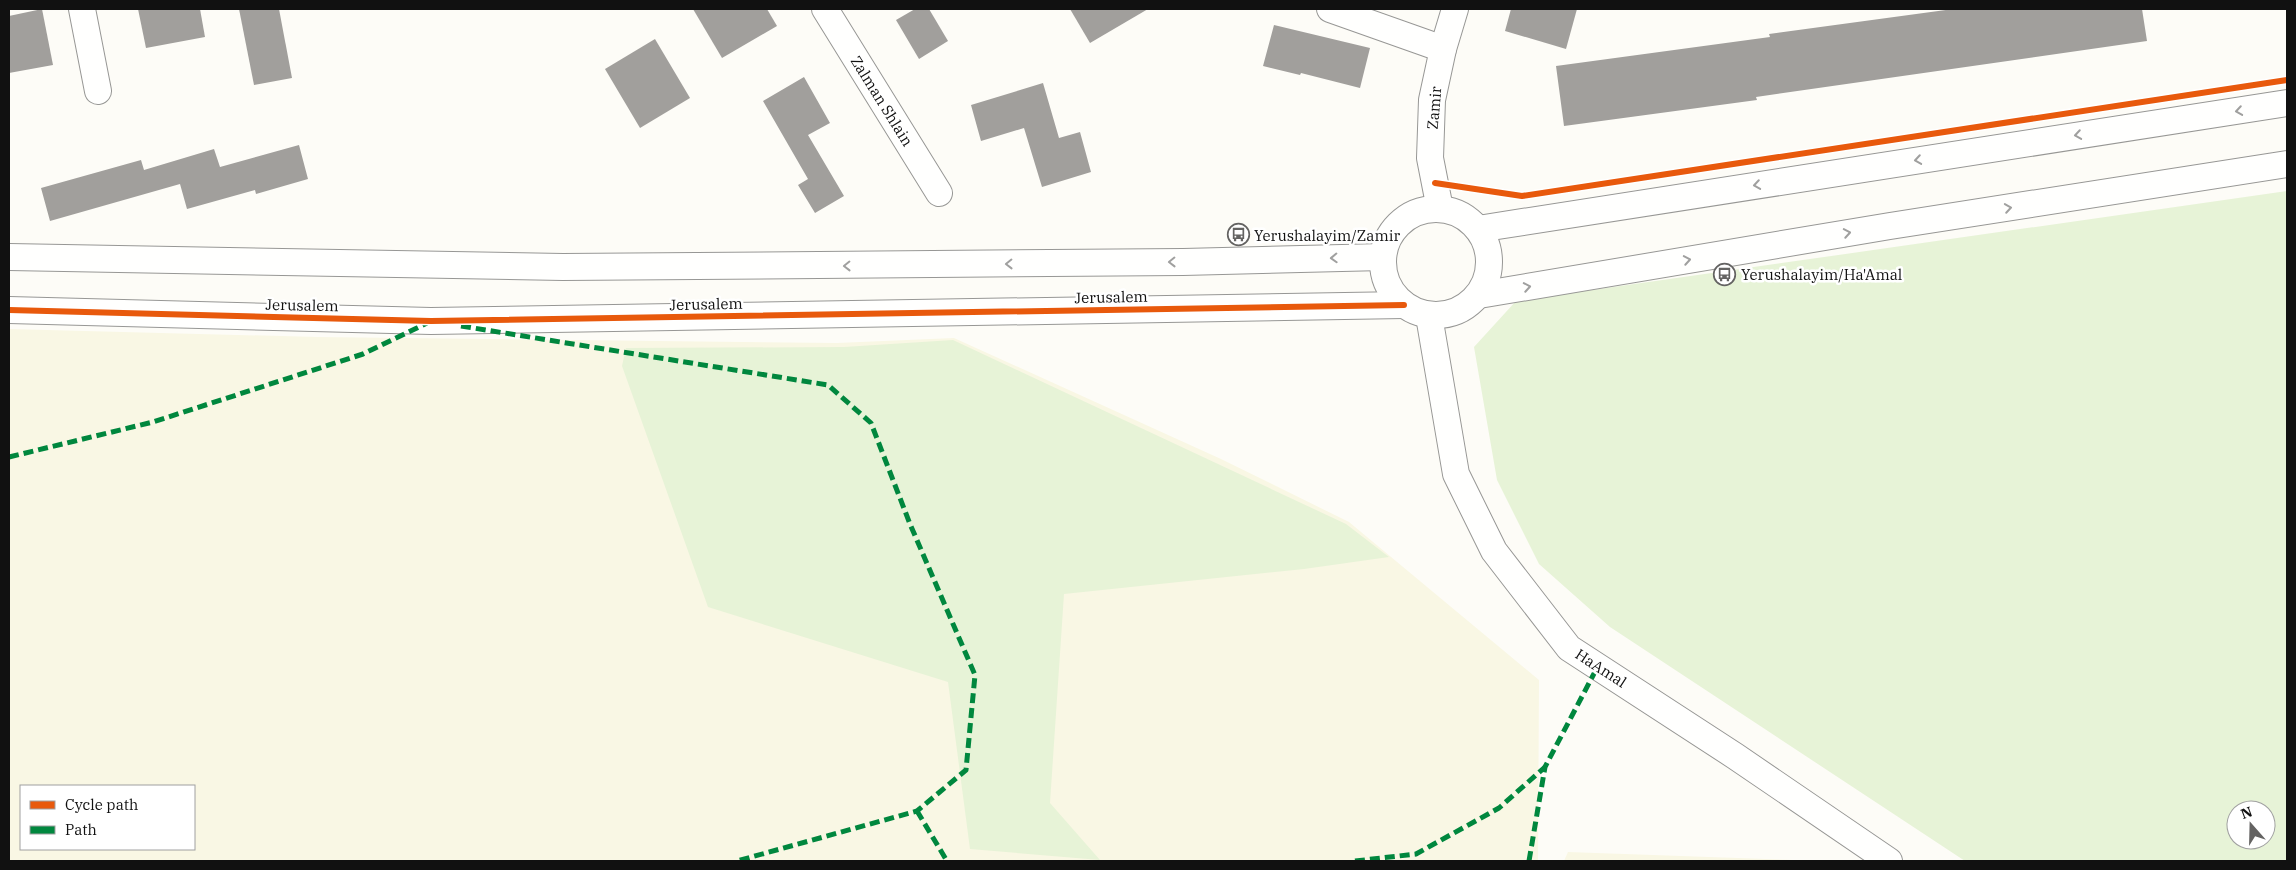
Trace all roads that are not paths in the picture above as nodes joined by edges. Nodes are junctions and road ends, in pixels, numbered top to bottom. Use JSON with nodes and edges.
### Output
{"nodes":[{"id":1,"x":82,"y":9,"type":"edge"},
{"id":2,"x":825,"y":9,"type":"edge"},
{"id":3,"x":1330,"y":9,"type":"edge"},
{"id":4,"x":1455,"y":9,"type":"edge"},
{"id":5,"x":1443,"y":48,"type":"junction"},
{"id":6,"x":98,"y":91,"type":"dead end"},
{"id":7,"x":2287,"y":104,"type":"edge"},
{"id":8,"x":2287,"y":164,"type":"edge"},
{"id":9,"x":939,"y":193,"type":"dead end"},
{"id":10,"x":1440,"y":209,"type":"junction"},
{"id":11,"x":1478,"y":229,"type":"junction"},
{"id":12,"x":1383,"y":256,"type":"junction"},
{"id":13,"x":9,"y":257,"type":"edge"},
{"id":14,"x":1478,"y":295,"type":"junction"},
{"id":15,"x":1404,"y":305,"type":"junction"},
{"id":16,"x":9,"y":310,"type":"edge"},
{"id":17,"x":1429,"y":316,"type":"junction"},
{"id":18,"x":1889,"y":861,"type":"edge"}],
"edges":[{"from":1,"to":6,"type":"street"},
{"from":2,"to":9,"type":"street","name":"Zalman Shlain"},
{"from":3,"to":5,"type":"street"},
{"from":4,"to":5,"type":"street","name":"Zamir"},
{"from":5,"to":10,"type":"street","name":"Zamir"},
{"from":7,"to":11,"type":"street","one_way":true},
{"from":14,"to":8,"type":"street","one_way":true},
{"from":10,"to":11,"type":"street"},
{"from":10,"to":12,"type":"street"},
{"from":11,"to":14,"type":"street"},
{"from":12,"to":13,"type":"street","one_way":true},
{"from":12,"to":15,"type":"street"},
{"from":14,"to":17,"type":"street"},
{"from":15,"to":16,"type":"street","name":"Jerusalem"},
{"from":15,"to":17,"type":"street"},
{"from":17,"to":18,"type":"street","name":"HaAmal"}]}
